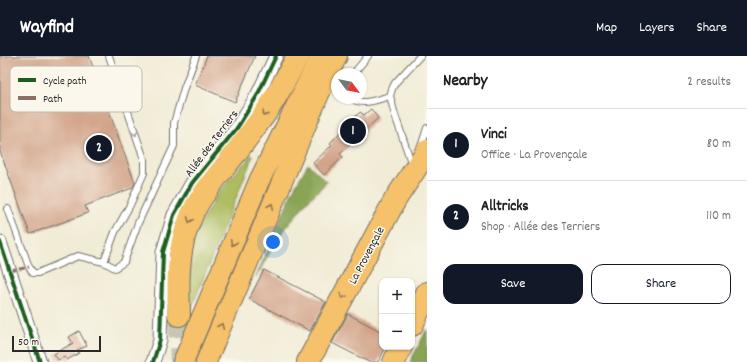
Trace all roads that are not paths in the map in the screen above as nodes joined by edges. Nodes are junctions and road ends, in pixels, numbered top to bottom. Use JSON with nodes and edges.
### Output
{"nodes":[{"id":1,"x":109,"y":56,"type":"edge"},
{"id":2,"x":196,"y":56,"type":"edge"},
{"id":3,"x":276,"y":56,"type":"edge"},
{"id":4,"x":298,"y":56,"type":"edge"},
{"id":5,"x":309,"y":56,"type":"edge"},
{"id":6,"x":321,"y":56,"type":"edge"},
{"id":7,"x":337,"y":56,"type":"edge"},
{"id":8,"x":350,"y":56,"type":"edge"},
{"id":9,"x":368,"y":56,"type":"edge"},
{"id":10,"x":420,"y":56,"type":"edge"},
{"id":11,"x":112,"y":66,"type":"edge"},
{"id":12,"x":343,"y":68,"type":"edge"},
{"id":13,"x":358,"y":68,"type":"edge"},
{"id":14,"x":331,"y":88,"type":"edge"},
{"id":15,"x":390,"y":96,"type":"junction"},
{"id":16,"x":367,"y":101,"type":"edge"},
{"id":17,"x":128,"y":112,"type":"edge"},
{"id":18,"x":427,"y":128,"type":"edge"},
{"id":19,"x":295,"y":150,"type":"junction"},
{"id":20,"x":427,"y":151,"type":"edge"},
{"id":21,"x":414,"y":170,"type":"junction"},
{"id":22,"x":259,"y":181,"type":"junction"},
{"id":23,"x":8,"y":209,"type":"dead end"},
{"id":24,"x":0,"y":242,"type":"edge"},
{"id":25,"x":104,"y":262,"type":"junction"},
{"id":26,"x":427,"y":294,"type":"edge"},
{"id":27,"x":179,"y":315,"type":"tunnel mouth"},
{"id":28,"x":415,"y":319,"type":"edge"},
{"id":29,"x":400,"y":350,"type":"edge"},
{"id":30,"x":40,"y":362,"type":"edge"},
{"id":31,"x":153,"y":362,"type":"edge"},
{"id":32,"x":182,"y":362,"type":"edge"},
{"id":33,"x":206,"y":362,"type":"edge"},
{"id":34,"x":308,"y":362,"type":"edge"},
{"id":35,"x":394,"y":362,"type":"edge"}],
"edges":[{"from":1,"to":11,"type":"lane","one_way":true},
{"from":2,"to":25,"type":"lane"},
{"from":3,"to":31,"type":"street","name":"Allée des Terriers"},
{"from":4,"to":27,"type":"highway","one_way":true},
{"from":5,"to":22,"type":"main road"},
{"from":6,"to":22,"type":"main road"},
{"from":7,"to":19,"type":"main road"},
{"from":8,"to":12,"type":"main road"},
{"from":9,"to":13,"type":"lane"},
{"from":10,"to":15,"type":"lane"},
{"from":14,"to":19,"type":"main road"},
{"from":15,"to":16,"type":"lane"},
{"from":15,"to":21,"type":"lane"},
{"from":17,"to":25,"type":"lane","one_way":true},
{"from":18,"to":21,"type":"lane"},
{"from":33,"to":19,"type":"main road","one_way":true},
{"from":20,"to":21,"type":"highway","name":"La Provençale"},
{"from":21,"to":34,"type":"highway","name":"La Provençale","one_way":true},
{"from":22,"to":32,"type":"main road","one_way":true},
{"from":23,"to":25,"type":"lane"},
{"from":24,"to":30,"type":"street"},
{"from":26,"to":28,"type":"highway"},
{"from":29,"to":35,"type":"highway"}]}
